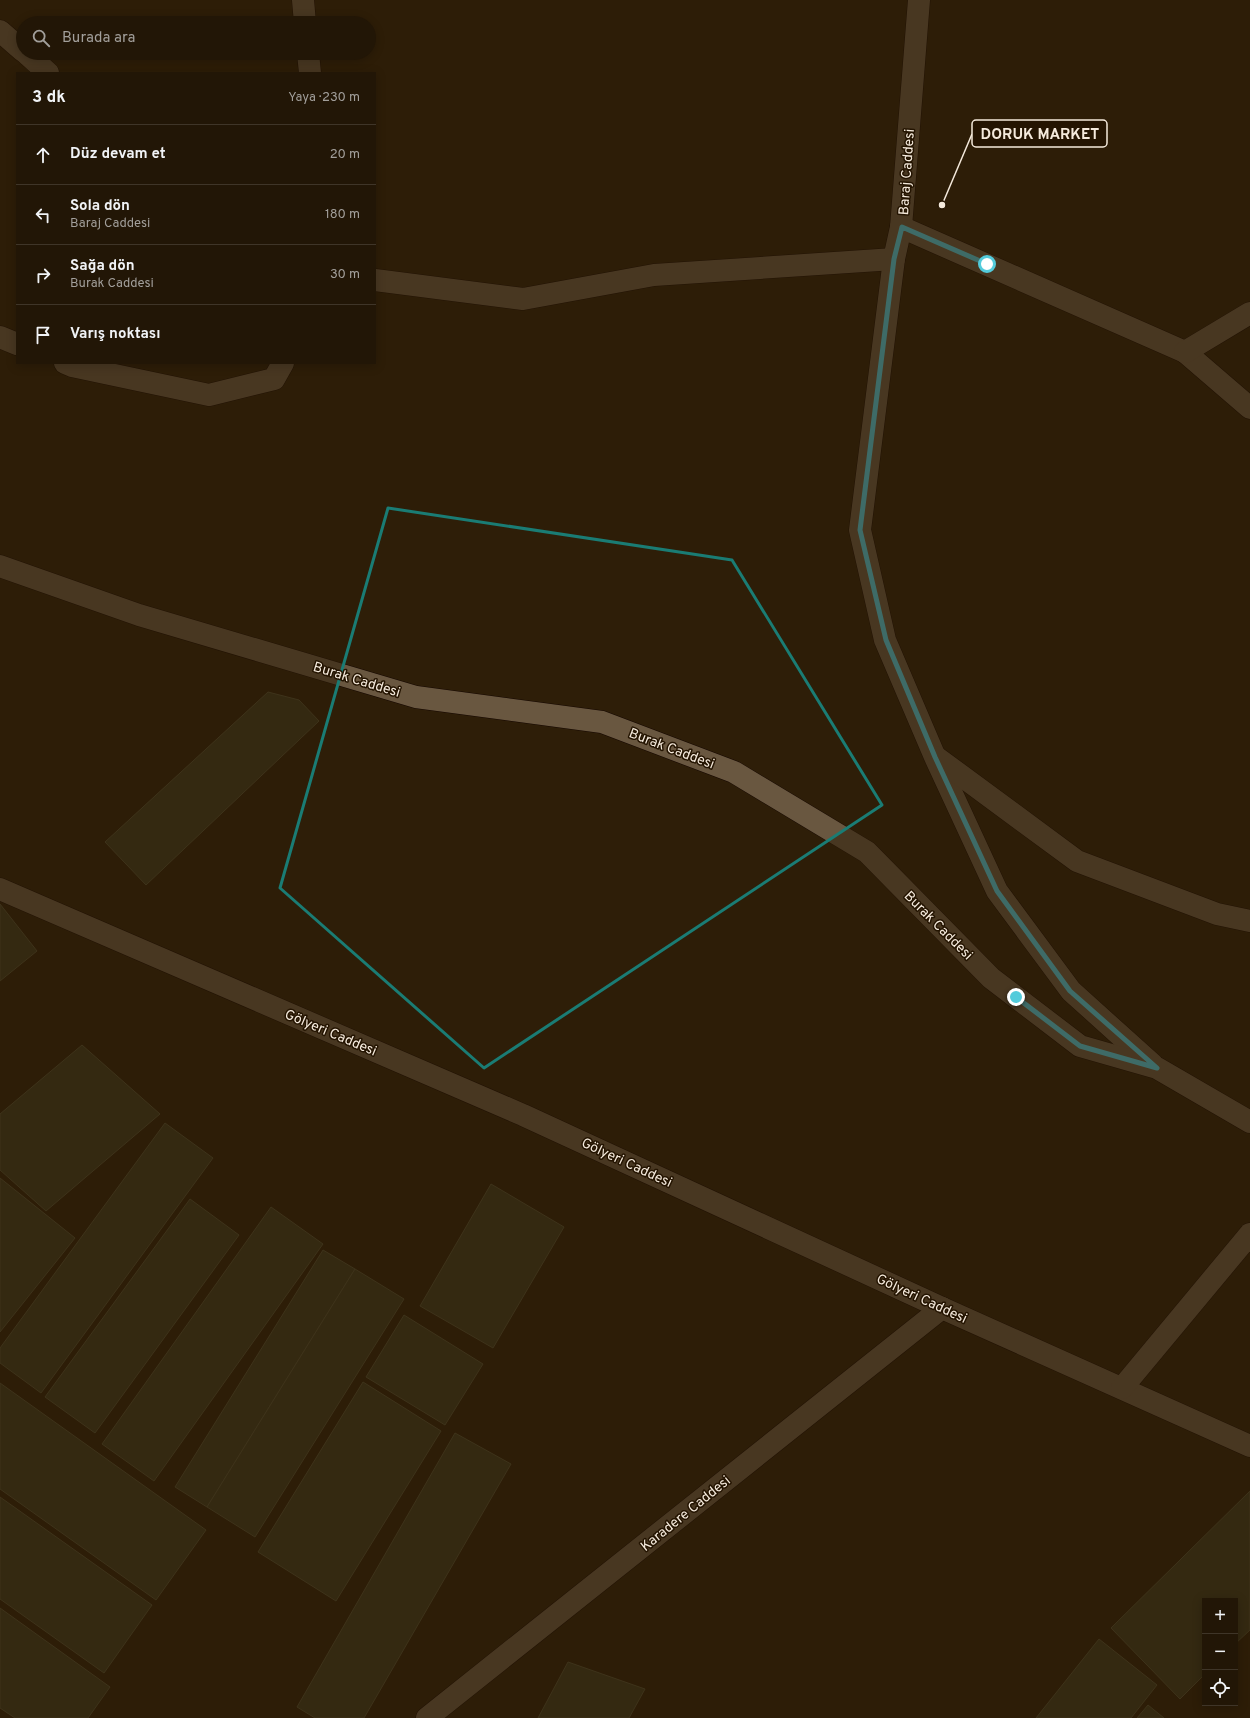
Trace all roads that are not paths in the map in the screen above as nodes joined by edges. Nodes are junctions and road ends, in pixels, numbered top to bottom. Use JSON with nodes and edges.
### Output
{"nodes":[{"id":1,"x":303,"y":0,"type":"edge"},
{"id":2,"x":919,"y":0,"type":"edge"},
{"id":3,"x":304,"y":16,"type":"edge"},
{"id":4,"x":0,"y":31,"type":"edge"},
{"id":5,"x":16,"y":45,"type":"edge"},
{"id":6,"x":34,"y":60,"type":"edge"},
{"id":7,"x":309,"y":60,"type":"edge"},
{"id":8,"x":47,"y":72,"type":"edge"},
{"id":9,"x":310,"y":72,"type":"edge"},
{"id":10,"x":902,"y":227,"type":"junction"},
{"id":11,"x":894,"y":259,"type":"junction"},
{"id":12,"x":376,"y":280,"type":"edge"},
{"id":13,"x":1250,"y":313,"type":"edge"},
{"id":14,"x":0,"y":337,"type":"edge"},
{"id":15,"x":16,"y":344,"type":"edge"},
{"id":16,"x":1185,"y":352,"type":"junction"},
{"id":17,"x":67,"y":364,"type":"edge"},
{"id":18,"x":282,"y":364,"type":"edge"},
{"id":19,"x":1250,"y":408,"type":"edge"},
{"id":20,"x":0,"y":566,"type":"edge"},
{"id":21,"x":935,"y":757,"type":"junction"},
{"id":22,"x":0,"y":889,"type":"edge"},
{"id":23,"x":1250,"y":921,"type":"edge"},
{"id":24,"x":1157,"y":1068,"type":"junction"},
{"id":25,"x":1250,"y":1122,"type":"edge"},
{"id":26,"x":1250,"y":1234,"type":"edge"},
{"id":27,"x":942,"y":1308,"type":"junction"},
{"id":28,"x":1122,"y":1388,"type":"junction"},
{"id":29,"x":1250,"y":1446,"type":"edge"},
{"id":30,"x":427,"y":1718,"type":"edge"}],
"edges":[{"from":1,"to":3,"type":"street"},
{"from":2,"to":10,"type":"street","name":"Baraj Caddesi"},
{"from":4,"to":5,"type":"street"},
{"from":6,"to":8,"type":"street"},
{"from":7,"to":9,"type":"street"},
{"from":10,"to":11,"type":"street","name":"Baraj Caddesi"},
{"from":10,"to":16,"type":"street"},
{"from":11,"to":12,"type":"street"},
{"from":11,"to":21,"type":"street","name":"Baraj Caddesi"},
{"from":13,"to":16,"type":"street"},
{"from":14,"to":15,"type":"street"},
{"from":16,"to":19,"type":"street"},
{"from":17,"to":18,"type":"street"},
{"from":20,"to":24,"type":"street","name":"Burak Caddesi"},
{"from":21,"to":23,"type":"street"},
{"from":21,"to":24,"type":"street","name":"Baraj Caddesi"},
{"from":22,"to":27,"type":"street","name":"Gölyeri Caddesi"},
{"from":24,"to":25,"type":"street","name":"Burak Caddesi"},
{"from":26,"to":28,"type":"street"},
{"from":27,"to":28,"type":"street","name":"Gölyeri Caddesi"},
{"from":27,"to":30,"type":"street","name":"Karadere Caddesi"},
{"from":28,"to":29,"type":"street","name":"Gölyeri Caddesi"}]}
